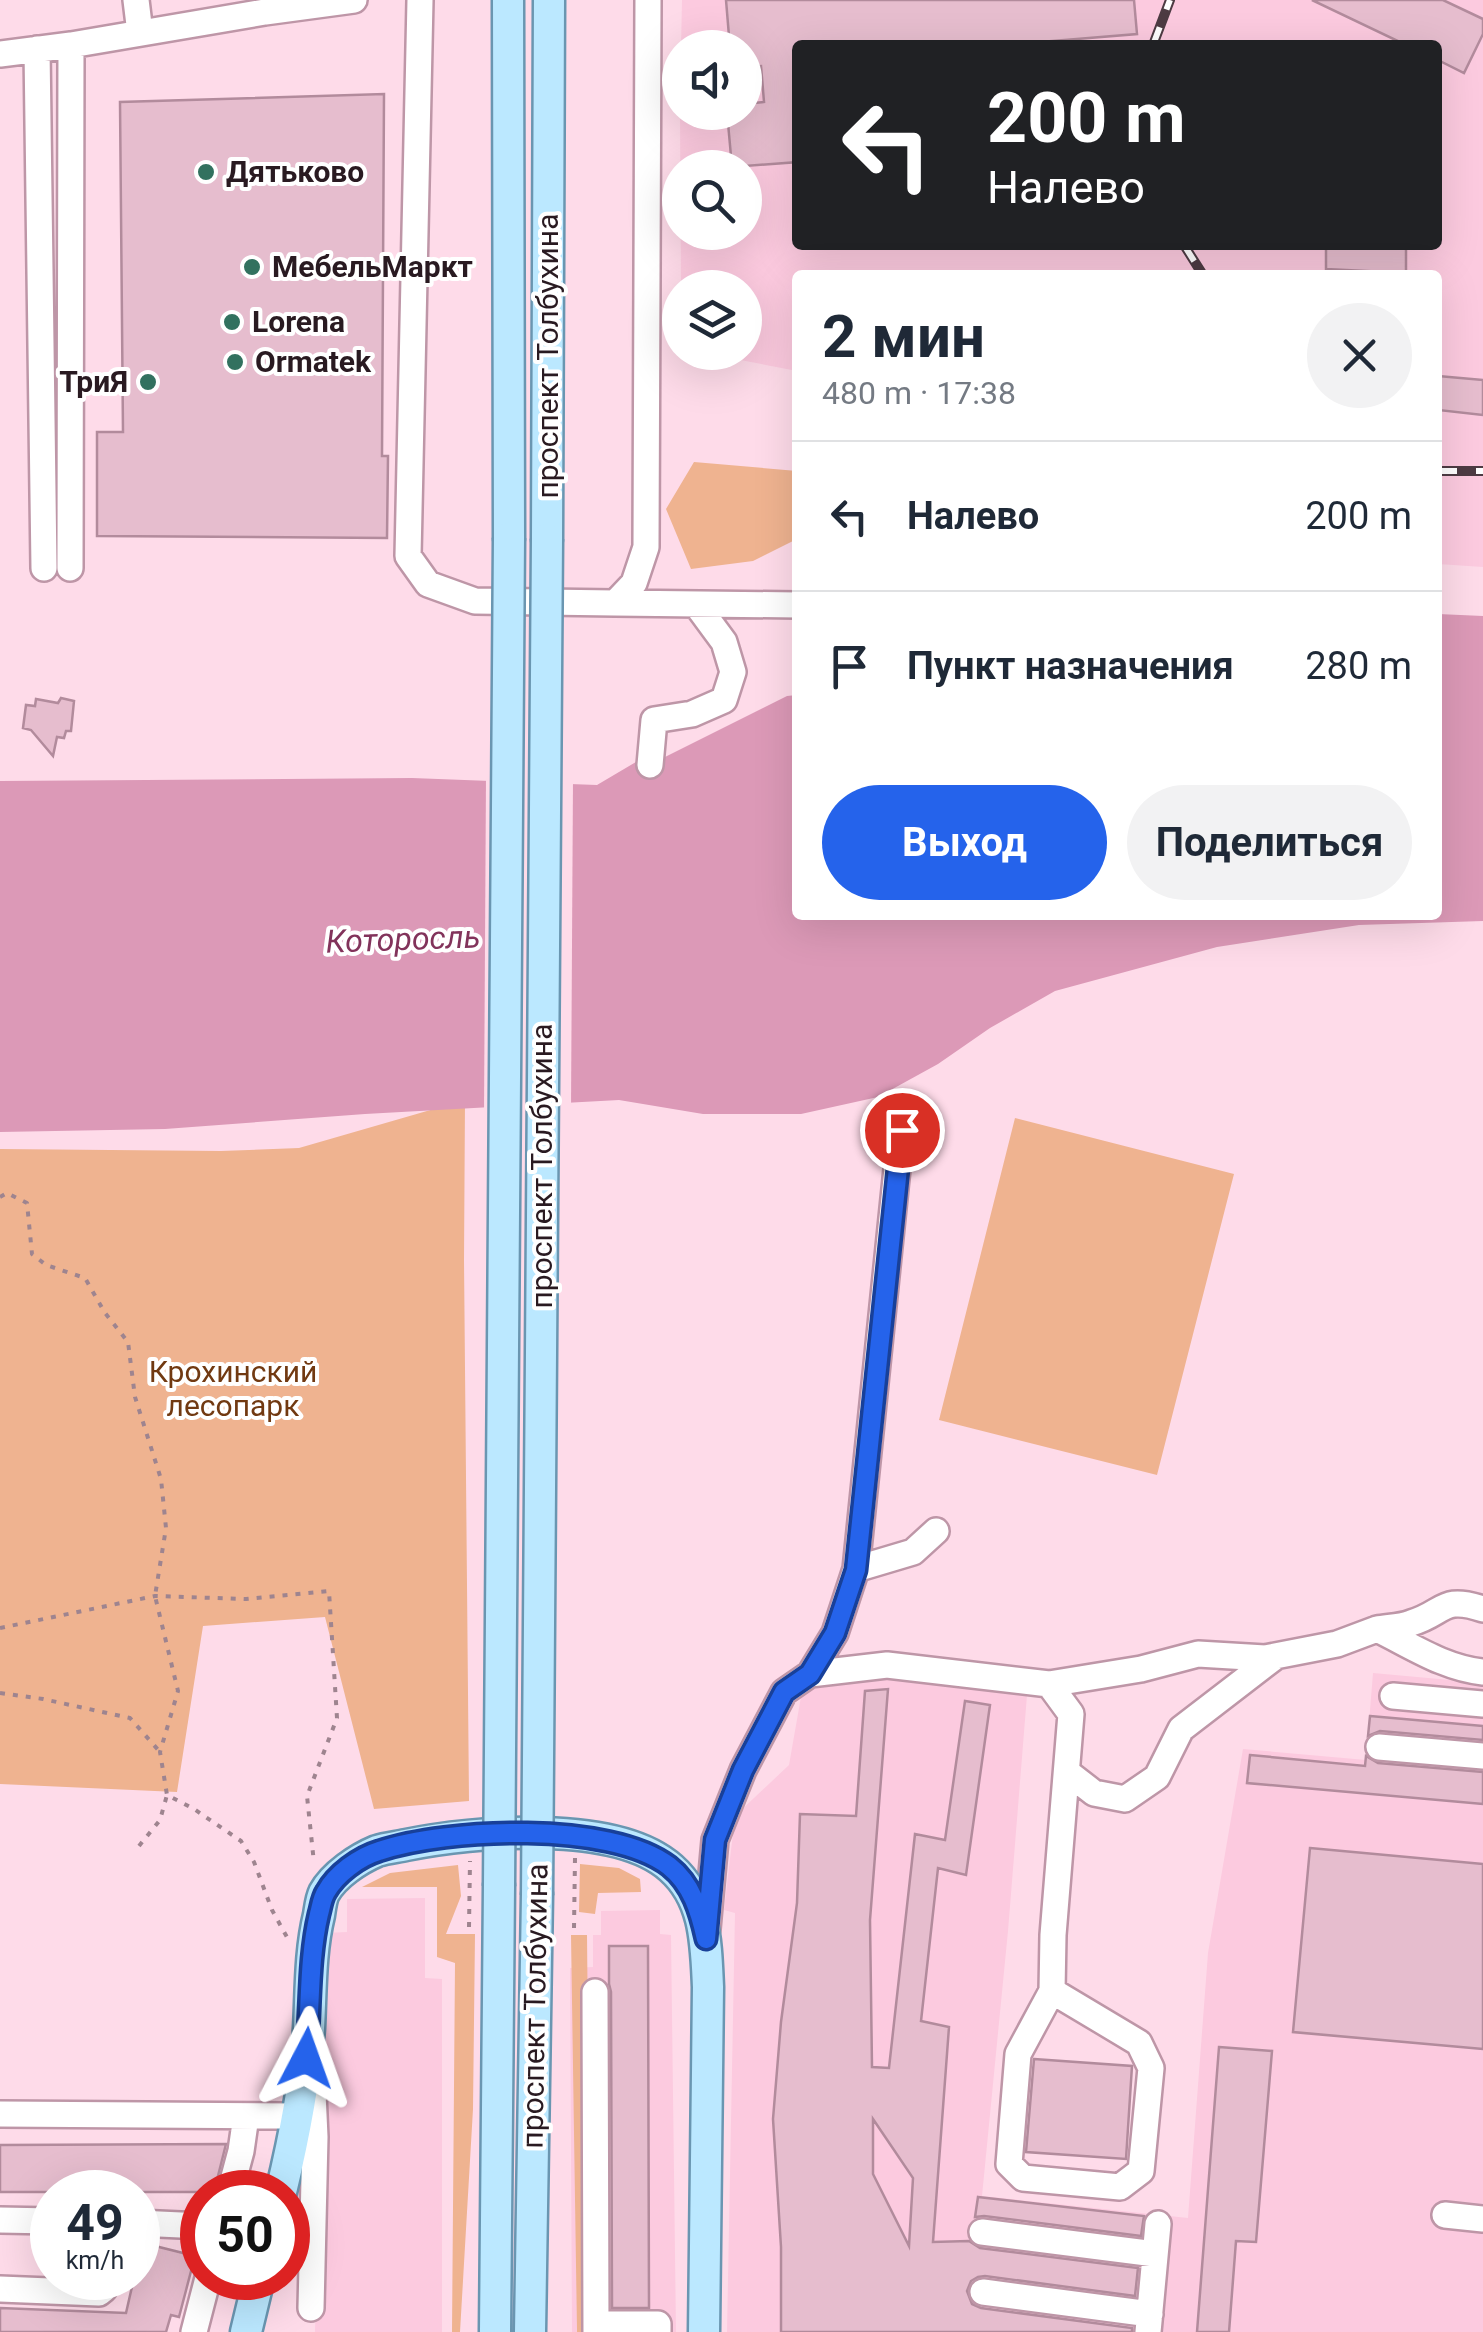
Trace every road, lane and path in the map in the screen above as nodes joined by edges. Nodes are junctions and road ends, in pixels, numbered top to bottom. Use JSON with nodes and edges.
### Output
{"nodes":[{"id":1,"x":136,"y":0,"type":"edge"},
{"id":2,"x":354,"y":0,"type":"edge"},
{"id":3,"x":420,"y":0,"type":"edge"},
{"id":4,"x":508,"y":0,"type":"edge"},
{"id":5,"x":548,"y":0,"type":"edge"},
{"id":6,"x":648,"y":0,"type":"edge"},
{"id":7,"x":232,"y":9,"type":"edge"},
{"id":8,"x":140,"y":33,"type":"junction"},
{"id":9,"x":70,"y":45,"type":"junction"},
{"id":10,"x":37,"y":49,"type":"junction"},
{"id":11,"x":0,"y":54,"type":"edge"},
{"id":12,"x":44,"y":568,"type":"dead end"},
{"id":13,"x":70,"y":568,"type":"dead end"},
{"id":14,"x":615,"y":603,"type":"junction"},
{"id":15,"x":696,"y":604,"type":"junction"},
{"id":16,"x":792,"y":605,"type":"edge"},
{"id":17,"x":650,"y":765,"type":"dead end"},
{"id":18,"x":902,"y":1130,"type":"dead end"},
{"id":19,"x":0,"y":1197,"type":"edge"},
{"id":20,"x":936,"y":1531,"type":"dead end"},
{"id":21,"x":856,"y":1570,"type":"junction"},
{"id":22,"x":155,"y":1596,"type":"junction"},
{"id":23,"x":1483,"y":1609,"type":"edge"},
{"id":24,"x":0,"y":1628,"type":"edge"},
{"id":25,"x":1377,"y":1629,"type":"junction"},
{"id":26,"x":1276,"y":1656,"type":"junction"},
{"id":27,"x":1483,"y":1672,"type":"edge"},
{"id":28,"x":810,"y":1674,"type":"junction"},
{"id":29,"x":1049,"y":1684,"type":"junction"},
{"id":30,"x":0,"y":1694,"type":"edge"},
{"id":31,"x":1393,"y":1696,"type":"dead end"},
{"id":32,"x":1483,"y":1704,"type":"edge"},
{"id":33,"x":1379,"y":1746,"type":"dead end"},
{"id":34,"x":160,"y":1752,"type":"junction"},
{"id":35,"x":1483,"y":1756,"type":"edge"},
{"id":36,"x":1067,"y":1772,"type":"junction"},
{"id":37,"x":167,"y":1795,"type":"junction"},
{"id":38,"x":139,"y":1846,"type":"dead end"},
{"id":39,"x":470,"y":1857,"type":"dead end"},
{"id":40,"x":575,"y":1857,"type":"dead end"},
{"id":41,"x":314,"y":1863,"type":"dead end"},
{"id":42,"x":469,"y":1927,"type":"dead end"},
{"id":43,"x":574,"y":1928,"type":"dead end"},
{"id":44,"x":706,"y":1939,"type":"junction"},
{"id":45,"x":294,"y":1952,"type":"dead end"},
{"id":46,"x":1052,"y":1991,"type":"junction"},
{"id":47,"x":595,"y":1992,"type":"dead end"},
{"id":48,"x":309,"y":2028,"type":"junction"},
{"id":49,"x":0,"y":2114,"type":"edge"},
{"id":50,"x":246,"y":2116,"type":"junction"},
{"id":51,"x":299,"y":2116,"type":"junction"},
{"id":52,"x":236,"y":2170,"type":"edge"},
{"id":53,"x":286,"y":2170,"type":"edge"},
{"id":54,"x":1445,"y":2216,"type":"dead end"},
{"id":55,"x":1483,"y":2219,"type":"edge"},
{"id":56,"x":0,"y":2220,"type":"edge"},
{"id":57,"x":30,"y":2221,"type":"edge"},
{"id":58,"x":1158,"y":2224,"type":"dead end"},
{"id":59,"x":982,"y":2232,"type":"dead end"},
{"id":60,"x":1155,"y":2254,"type":"junction"},
{"id":61,"x":0,"y":2289,"type":"edge"},
{"id":62,"x":30,"y":2291,"type":"edge"},
{"id":63,"x":983,"y":2292,"type":"dead end"},
{"id":64,"x":202,"y":2300,"type":"edge"},
{"id":65,"x":254,"y":2300,"type":"edge"},
{"id":66,"x":310,"y":2308,"type":"dead end"},
{"id":67,"x":1149,"y":2323,"type":"edge"},
{"id":68,"x":596,"y":2328,"type":"edge"},
{"id":69,"x":194,"y":2332,"type":"edge"},
{"id":70,"x":246,"y":2332,"type":"edge"},
{"id":71,"x":495,"y":2332,"type":"edge"},
{"id":72,"x":530,"y":2332,"type":"edge"},
{"id":73,"x":658,"y":2332,"type":"edge"},
{"id":74,"x":704,"y":2332,"type":"edge"}],
"edges":[{"from":1,"to":8,"type":"street"},
{"from":2,"to":7,"type":"street"},
{"from":3,"to":14,"type":"street"},
{"from":4,"to":71,"type":"main road","name":"проспект Толбухина","bridge":true},
{"from":5,"to":72,"type":"main road","name":"проспект Толбухина","bridge":true},
{"from":6,"to":14,"type":"street"},
{"from":7,"to":8,"type":"street"},
{"from":8,"to":9,"type":"street"},
{"from":9,"to":10,"type":"street"},
{"from":9,"to":13,"type":"street"},
{"from":10,"to":11,"type":"street"},
{"from":10,"to":12,"type":"street"},
{"from":14,"to":15,"type":"street"},
{"from":15,"to":16,"type":"street"},
{"from":15,"to":17,"type":"street"},
{"from":18,"to":21,"type":"street"},
{"from":19,"to":22,"type":"path"},
{"from":20,"to":21,"type":"street"},
{"from":21,"to":28,"type":"street"},
{"from":22,"to":24,"type":"path"},
{"from":22,"to":34,"type":"path"},
{"from":22,"to":41,"type":"path"},
{"from":23,"to":25,"type":"street"},
{"from":25,"to":26,"type":"street"},
{"from":25,"to":27,"type":"street"},
{"from":26,"to":29,"type":"street"},
{"from":26,"to":36,"type":"street"},
{"from":28,"to":29,"type":"street"},
{"from":28,"to":44,"type":"street"},
{"from":29,"to":36,"type":"street"},
{"from":30,"to":34,"type":"path"},
{"from":31,"to":32,"type":"street"},
{"from":33,"to":35,"type":"street"},
{"from":34,"to":37,"type":"path"},
{"from":36,"to":46,"type":"street"},
{"from":37,"to":38,"type":"path"},
{"from":37,"to":45,"type":"path"},
{"from":39,"to":42,"type":"path"},
{"from":40,"to":43,"type":"path"},
{"from":44,"to":48,"type":"main road"},
{"from":44,"to":74,"type":"main road"},
{"from":46,"to":46,"type":"street"},
{"from":47,"to":68,"type":"street"},
{"from":48,"to":51,"type":"main road"},
{"from":48,"to":66,"type":"street"},
{"from":49,"to":50,"type":"street"},
{"from":50,"to":51,"type":"street"},
{"from":50,"to":52,"type":"street"},
{"from":51,"to":53,"type":"main road"},
{"from":54,"to":55,"type":"street"},
{"from":56,"to":57,"type":"street"},
{"from":58,"to":60,"type":"street"},
{"from":59,"to":60,"type":"street"},
{"from":60,"to":67,"type":"street"},
{"from":61,"to":62,"type":"street"},
{"from":63,"to":67,"type":"street"},
{"from":64,"to":69,"type":"street"},
{"from":65,"to":70,"type":"main road"},
{"from":68,"to":73,"type":"street"}]}
